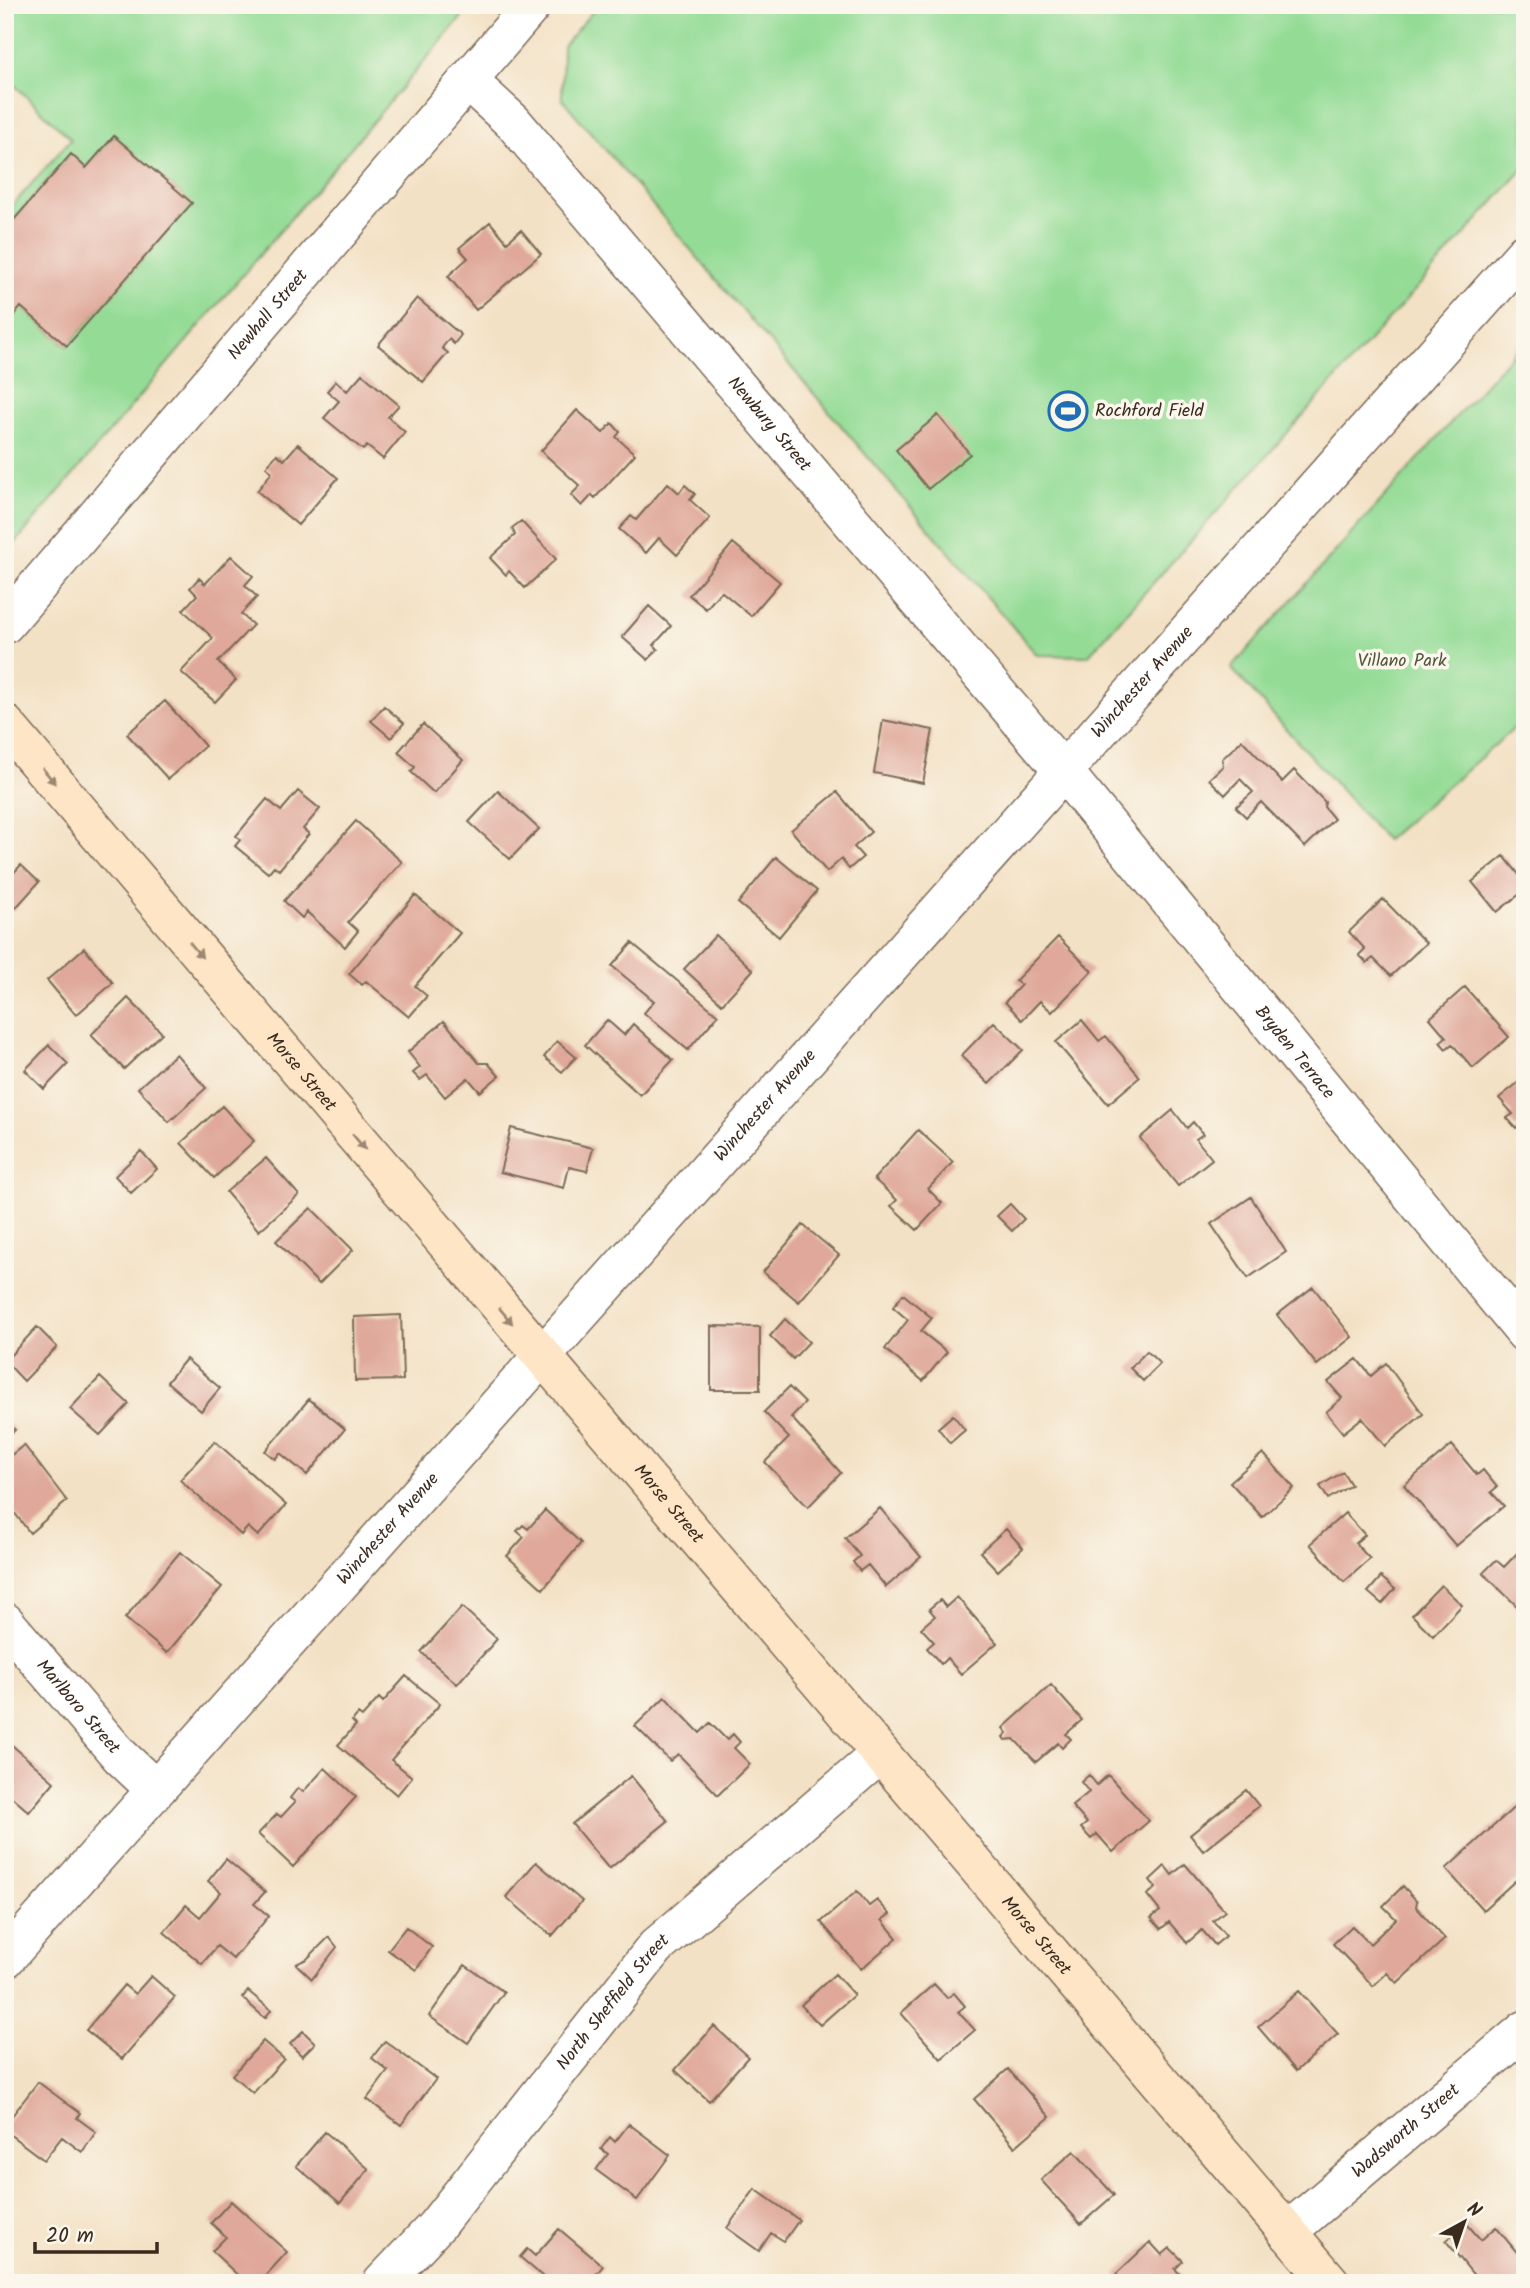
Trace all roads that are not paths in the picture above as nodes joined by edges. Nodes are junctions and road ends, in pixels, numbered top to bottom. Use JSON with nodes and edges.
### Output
{"nodes":[{"id":1,"x":532,"y":5,"type":"edge"},
{"id":2,"x":468,"y":81,"type":"junction"},
{"id":3,"x":1525,"y":253,"type":"edge"},
{"id":4,"x":5,"y":624,"type":"edge"},
{"id":5,"x":5,"y":724,"type":"edge"},
{"id":6,"x":1064,"y":772,"type":"junction"},
{"id":7,"x":1525,"y":1333,"type":"edge"},
{"id":8,"x":540,"y":1356,"type":"junction"},
{"id":9,"x":5,"y":1622,"type":"edge"},
{"id":10,"x":879,"y":1755,"type":"junction"},
{"id":11,"x":155,"y":1790,"type":"junction"},
{"id":12,"x":5,"y":1959,"type":"edge"},
{"id":13,"x":1525,"y":2030,"type":"edge"},
{"id":14,"x":1287,"y":2232,"type":"junction"},
{"id":15,"x":382,"y":2283,"type":"edge"},
{"id":16,"x":1331,"y":2283,"type":"edge"}],
"edges":[{"from":1,"to":2,"type":"street","name":"Newhall Street"},
{"from":2,"to":4,"type":"street","name":"Newhall Street"},
{"from":2,"to":6,"type":"street","name":"Newbury Street"},
{"from":3,"to":6,"type":"street","name":"Winchester Avenue"},
{"from":5,"to":8,"type":"main road","name":"Morse Street","one_way":true},
{"from":6,"to":7,"type":"street","name":"Bryden Terrace"},
{"from":6,"to":8,"type":"street","name":"Winchester Avenue"},
{"from":8,"to":10,"type":"main road","name":"Morse Street"},
{"from":8,"to":11,"type":"street","name":"Winchester Avenue"},
{"from":9,"to":11,"type":"street","name":"Marlboro Street"},
{"from":10,"to":14,"type":"main road","name":"Morse Street"},
{"from":10,"to":15,"type":"street","name":"North Sheffield Street"},
{"from":11,"to":12,"type":"street","name":"Winchester Avenue"},
{"from":13,"to":14,"type":"street","name":"Wadsworth Street"},
{"from":14,"to":16,"type":"main road","name":"Morse Street"}]}
